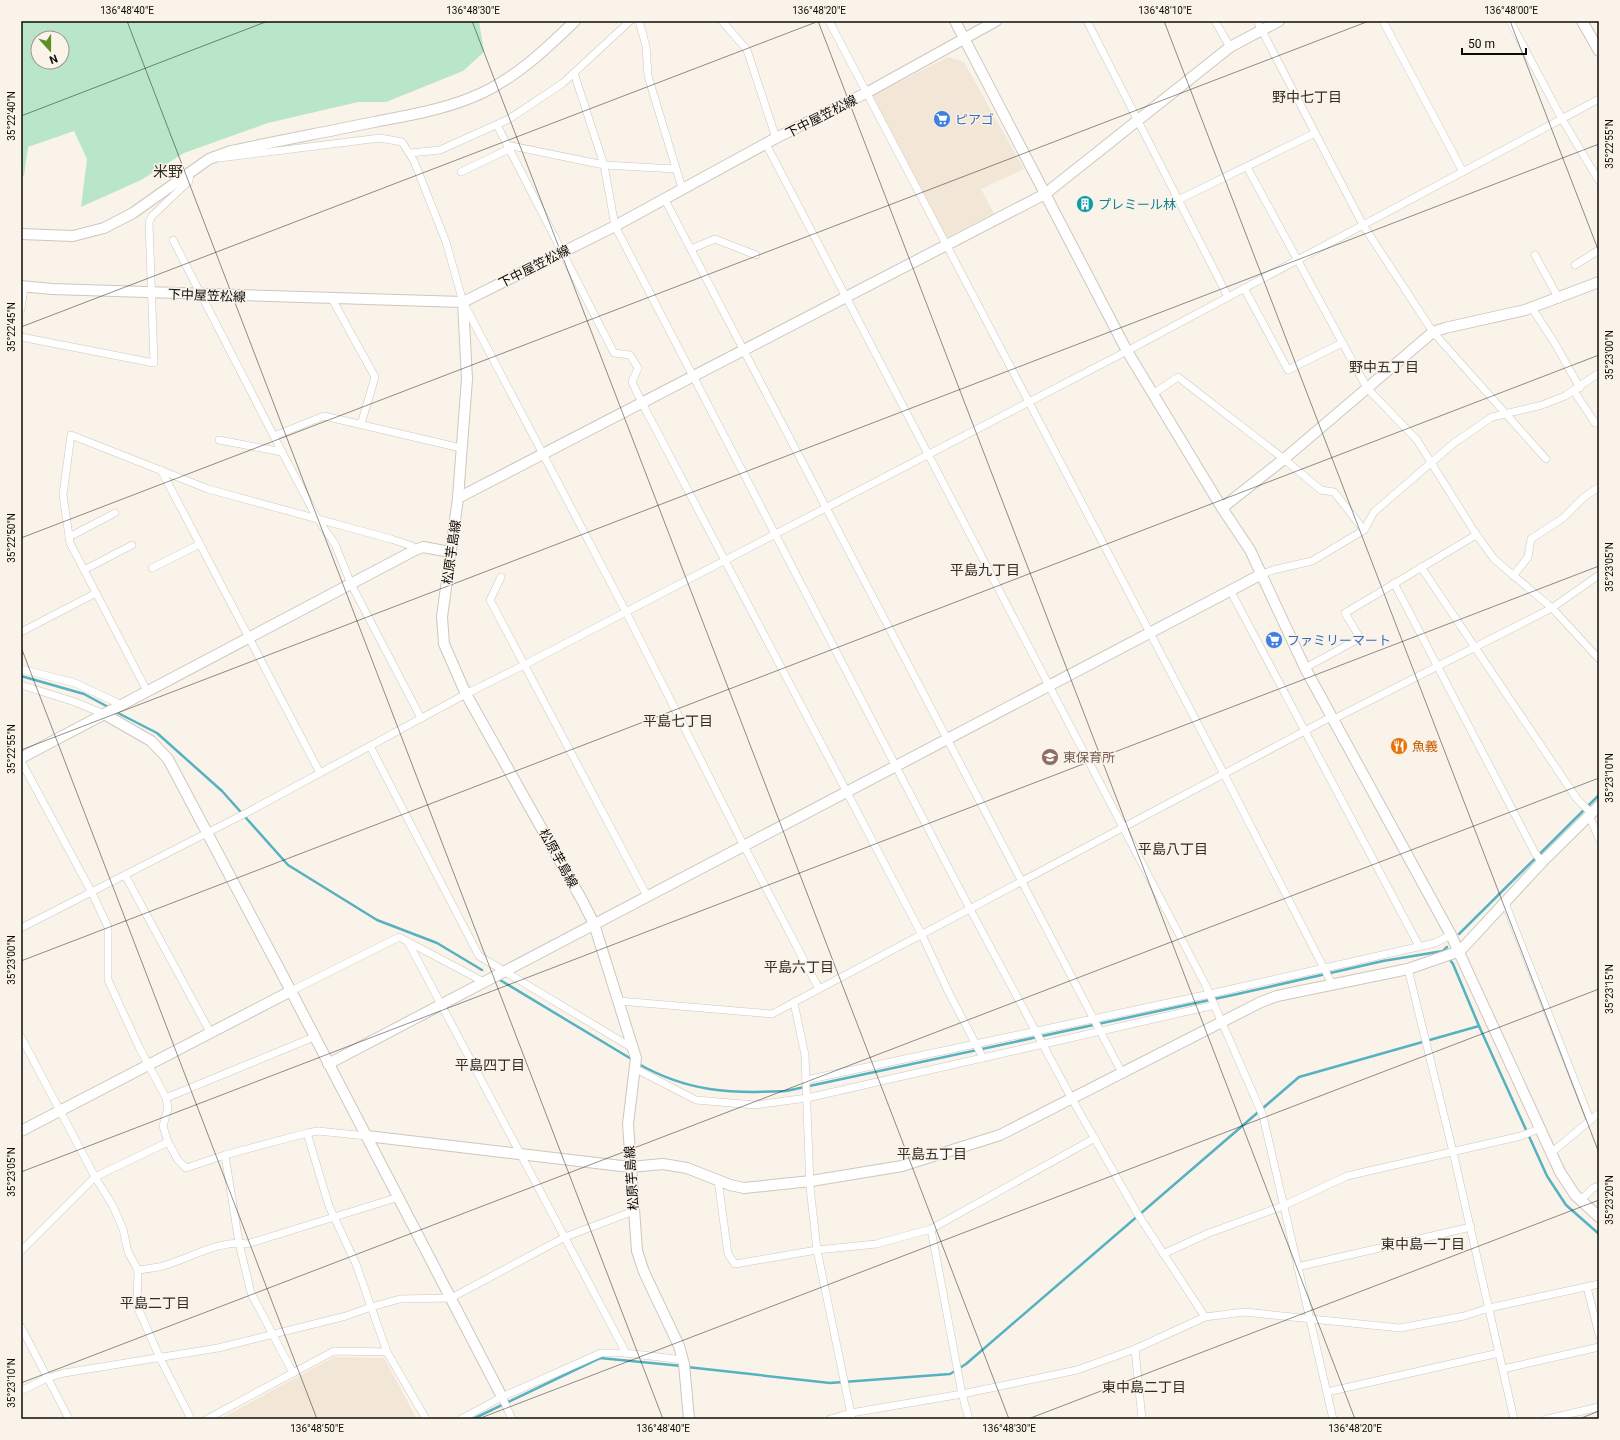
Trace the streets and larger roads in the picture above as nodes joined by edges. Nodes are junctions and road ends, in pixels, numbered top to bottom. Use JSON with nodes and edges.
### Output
{"nodes":[{"id":1,"x":575,"y":21,"type":"edge"},
{"id":2,"x":630,"y":21,"type":"edge"},
{"id":3,"x":639,"y":21,"type":"edge"},
{"id":4,"x":722,"y":21,"type":"edge"},
{"id":5,"x":829,"y":21,"type":"edge"},
{"id":6,"x":955,"y":21,"type":"edge"},
{"id":7,"x":996,"y":21,"type":"edge"},
{"id":8,"x":1087,"y":21,"type":"edge"},
{"id":9,"x":1216,"y":21,"type":"edge"},
{"id":10,"x":1279,"y":21,"type":"edge"},
{"id":11,"x":1383,"y":21,"type":"edge"},
{"id":12,"x":1510,"y":21,"type":"edge"},
{"id":13,"x":1582,"y":21,"type":"edge"},
{"id":14,"x":1260,"y":25,"type":"edge"},
{"id":15,"x":964,"y":38,"type":"junction"},
{"id":16,"x":1230,"y":47,"type":"junction"},
{"id":17,"x":1599,"y":51,"type":"edge"},
{"id":18,"x":574,"y":73,"type":"junction"},
{"id":19,"x":868,"y":92,"type":"junction"},
{"id":20,"x":1599,"y":99,"type":"edge"},
{"id":21,"x":1562,"y":119,"type":"junction"},
{"id":22,"x":1138,"y":121,"type":"junction"},
{"id":23,"x":497,"y":125,"type":"junction"},
{"id":24,"x":1315,"y":133,"type":"junction"},
{"id":25,"x":776,"y":138,"type":"junction"},
{"id":26,"x":766,"y":144,"type":"junction"},
{"id":27,"x":508,"y":147,"type":"junction"},
{"id":28,"x":410,"y":153,"type":"junction"},
{"id":29,"x":209,"y":159,"type":"junction"},
{"id":30,"x":1599,"y":164,"type":"edge"},
{"id":31,"x":604,"y":165,"type":"junction"},
{"id":32,"x":1247,"y":167,"type":"junction"},
{"id":33,"x":1592,"y":168,"type":"junction"},
{"id":34,"x":676,"y":169,"type":"junction"},
{"id":35,"x":190,"y":172,"type":"junction"},
{"id":36,"x":460,"y":172,"type":"dead end"},
{"id":37,"x":1463,"y":172,"type":"junction"},
{"id":38,"x":1599,"y":181,"type":"edge"},
{"id":39,"x":682,"y":188,"type":"junction"},
{"id":40,"x":1045,"y":194,"type":"junction"},
{"id":41,"x":664,"y":198,"type":"junction"},
{"id":42,"x":1178,"y":200,"type":"junction"},
{"id":43,"x":1363,"y":225,"type":"junction"},
{"id":44,"x":615,"y":226,"type":"junction"},
{"id":45,"x":21,"y":234,"type":"edge"},
{"id":46,"x":173,"y":240,"type":"dead end"},
{"id":47,"x":947,"y":245,"type":"junction"},
{"id":48,"x":691,"y":249,"type":"junction"},
{"id":49,"x":1599,"y":250,"type":"edge"},
{"id":50,"x":561,"y":252,"type":"junction"},
{"id":51,"x":756,"y":255,"type":"dead end"},
{"id":52,"x":1535,"y":256,"type":"dead end"},
{"id":53,"x":1297,"y":260,"type":"junction"},
{"id":54,"x":1575,"y":265,"type":"dead end"},
{"id":55,"x":1599,"y":282,"type":"edge"},
{"id":56,"x":23,"y":287,"type":"edge"},
{"id":57,"x":1244,"y":288,"type":"junction"},
{"id":58,"x":151,"y":293,"type":"junction"},
{"id":59,"x":201,"y":295,"type":"junction"},
{"id":60,"x":1228,"y":297,"type":"junction"},
{"id":61,"x":846,"y":298,"type":"junction"},
{"id":62,"x":1559,"y":299,"type":"junction"},
{"id":63,"x":332,"y":300,"type":"junction"},
{"id":64,"x":463,"y":302,"type":"junction"},
{"id":65,"x":1532,"y":308,"type":"junction"},
{"id":66,"x":21,"y":309,"type":"edge"},
{"id":67,"x":1433,"y":332,"type":"junction"},
{"id":68,"x":21,"y":337,"type":"edge"},
{"id":69,"x":1342,"y":343,"type":"junction"},
{"id":70,"x":744,"y":350,"type":"junction"},
{"id":71,"x":1127,"y":351,"type":"junction"},
{"id":72,"x":1599,"y":373,"type":"edge"},
{"id":73,"x":693,"y":376,"type":"junction"},
{"id":74,"x":1367,"y":388,"type":"junction"},
{"id":75,"x":1577,"y":389,"type":"junction"},
{"id":76,"x":1153,"y":394,"type":"junction"},
{"id":77,"x":1029,"y":402,"type":"junction"},
{"id":78,"x":642,"y":403,"type":"junction"},
{"id":79,"x":1504,"y":414,"type":"junction"},
{"id":80,"x":1595,"y":423,"type":"dead end"},
{"id":81,"x":362,"y":424,"type":"junction"},
{"id":82,"x":274,"y":436,"type":"junction"},
{"id":83,"x":219,"y":440,"type":"dead end"},
{"id":84,"x":461,"y":448,"type":"junction"},
{"id":85,"x":282,"y":452,"type":"junction"},
{"id":86,"x":543,"y":455,"type":"junction"},
{"id":87,"x":927,"y":455,"type":"junction"},
{"id":88,"x":1284,"y":459,"type":"junction"},
{"id":89,"x":1546,"y":459,"type":"dead end"},
{"id":90,"x":1431,"y":463,"type":"junction"},
{"id":91,"x":161,"y":470,"type":"junction"},
{"id":92,"x":1599,"y":487,"type":"edge"},
{"id":93,"x":458,"y":498,"type":"junction"},
{"id":94,"x":826,"y":507,"type":"junction"},
{"id":95,"x":1222,"y":508,"type":"junction"},
{"id":96,"x":115,"y":513,"type":"dead end"},
{"id":97,"x":317,"y":518,"type":"junction"},
{"id":98,"x":1364,"y":530,"type":"junction"},
{"id":99,"x":775,"y":534,"type":"junction"},
{"id":100,"x":1476,"y":535,"type":"junction"},
{"id":101,"x":69,"y":537,"type":"junction"},
{"id":102,"x":200,"y":544,"type":"junction"},
{"id":103,"x":132,"y":545,"type":"dead end"},
{"id":104,"x":415,"y":550,"type":"junction"},
{"id":105,"x":450,"y":552,"type":"junction"},
{"id":106,"x":725,"y":560,"type":"junction"},
{"id":107,"x":1420,"y":567,"type":"junction"},
{"id":108,"x":152,"y":568,"type":"dead end"},
{"id":109,"x":84,"y":570,"type":"junction"},
{"id":110,"x":1260,"y":575,"type":"junction"},
{"id":111,"x":1599,"y":575,"type":"edge"},
{"id":112,"x":1513,"y":576,"type":"junction"},
{"id":113,"x":501,"y":577,"type":"dead end"},
{"id":114,"x":1394,"y":583,"type":"junction"},
{"id":115,"x":351,"y":584,"type":"junction"},
{"id":116,"x":1230,"y":590,"type":"junction"},
{"id":117,"x":96,"y":593,"type":"junction"},
{"id":118,"x":1552,"y":608,"type":"junction"},
{"id":119,"x":626,"y":612,"type":"junction"},
{"id":120,"x":21,"y":632,"type":"edge"},
{"id":121,"x":1150,"y":633,"type":"junction"},
{"id":122,"x":249,"y":638,"type":"junction"},
{"id":123,"x":1475,"y":647,"type":"junction"},
{"id":124,"x":1599,"y":659,"type":"edge"},
{"id":125,"x":524,"y":665,"type":"junction"},
{"id":126,"x":1437,"y":666,"type":"junction"},
{"id":127,"x":1305,"y":668,"type":"junction"},
{"id":128,"x":21,"y":669,"type":"edge"},
{"id":129,"x":21,"y":685,"type":"edge"},
{"id":130,"x":1048,"y":686,"type":"junction"},
{"id":131,"x":148,"y":691,"type":"junction"},
{"id":132,"x":466,"y":694,"type":"junction"},
{"id":133,"x":113,"y":709,"type":"junction"},
{"id":134,"x":421,"y":718,"type":"junction"},
{"id":135,"x":1332,"y":719,"type":"junction"},
{"id":136,"x":1306,"y":731,"type":"junction"},
{"id":137,"x":947,"y":739,"type":"junction"},
{"id":138,"x":370,"y":746,"type":"junction"},
{"id":139,"x":21,"y":760,"type":"edge"},
{"id":140,"x":896,"y":766,"type":"junction"},
{"id":141,"x":320,"y":773,"type":"junction"},
{"id":142,"x":1224,"y":774,"type":"junction"},
{"id":143,"x":846,"y":792,"type":"junction"},
{"id":144,"x":1599,"y":806,"type":"edge"},
{"id":145,"x":1588,"y":811,"type":"junction"},
{"id":146,"x":1122,"y":828,"type":"junction"},
{"id":147,"x":206,"y":832,"type":"junction"},
{"id":148,"x":1599,"y":839,"type":"edge"},
{"id":149,"x":744,"y":846,"type":"junction"},
{"id":150,"x":1541,"y":861,"type":"junction"},
{"id":151,"x":125,"y":875,"type":"junction"},
{"id":152,"x":1022,"y":881,"type":"junction"},
{"id":153,"x":92,"y":893,"type":"junction"},
{"id":154,"x":647,"y":896,"type":"junction"},
{"id":155,"x":1505,"y":903,"type":"junction"},
{"id":156,"x":970,"y":909,"type":"junction"},
{"id":157,"x":594,"y":924,"type":"junction"},
{"id":158,"x":21,"y":928,"type":"edge"},
{"id":159,"x":922,"y":935,"type":"junction"},
{"id":160,"x":1452,"y":935,"type":"junction"},
{"id":161,"x":408,"y":942,"type":"junction"},
{"id":162,"x":1419,"y":946,"type":"junction"},
{"id":163,"x":1456,"y":953,"type":"junction"},
{"id":164,"x":1325,"y":969,"type":"junction"},
{"id":165,"x":1408,"y":969,"type":"junction"},
{"id":166,"x":505,"y":971,"type":"junction"},
{"id":167,"x":484,"y":982,"type":"junction"},
{"id":168,"x":1331,"y":982,"type":"junction"},
{"id":169,"x":819,"y":989,"type":"junction"},
{"id":170,"x":291,"y":991,"type":"junction"},
{"id":171,"x":1212,"y":1000,"type":"junction"},
{"id":172,"x":619,"y":1001,"type":"junction"},
{"id":173,"x":794,"y":1003,"type":"junction"},
{"id":174,"x":442,"y":1004,"type":"junction"},
{"id":175,"x":1223,"y":1022,"type":"junction"},
{"id":176,"x":1097,"y":1025,"type":"junction"},
{"id":177,"x":210,"y":1032,"type":"junction"},
{"id":178,"x":1036,"y":1032,"type":"junction"},
{"id":179,"x":21,"y":1037,"type":"edge"},
{"id":180,"x":314,"y":1037,"type":"junction"},
{"id":181,"x":1042,"y":1043,"type":"junction"},
{"id":182,"x":976,"y":1045,"type":"junction"},
{"id":183,"x":982,"y":1057,"type":"junction"},
{"id":184,"x":636,"y":1060,"type":"junction"},
{"id":185,"x":328,"y":1064,"type":"junction"},
{"id":186,"x":149,"y":1065,"type":"junction"},
{"id":187,"x":1122,"y":1073,"type":"junction"},
{"id":188,"x":806,"y":1082,"type":"junction"},
{"id":189,"x":807,"y":1095,"type":"junction"},
{"id":190,"x":166,"y":1098,"type":"junction"},
{"id":191,"x":1072,"y":1099,"type":"junction"},
{"id":192,"x":60,"y":1111,"type":"junction"},
{"id":193,"x":1599,"y":1113,"type":"edge"},
{"id":194,"x":1590,"y":1120,"type":"junction"},
{"id":195,"x":1537,"y":1130,"type":"junction"},
{"id":196,"x":21,"y":1132,"type":"edge"},
{"id":197,"x":307,"y":1133,"type":"junction"},
{"id":198,"x":367,"y":1136,"type":"junction"},
{"id":199,"x":1095,"y":1138,"type":"junction"},
{"id":200,"x":168,"y":1142,"type":"junction"},
{"id":201,"x":1453,"y":1152,"type":"junction"},
{"id":202,"x":1551,"y":1153,"type":"junction"},
{"id":203,"x":225,"y":1155,"type":"junction"},
{"id":204,"x":522,"y":1156,"type":"junction"},
{"id":205,"x":630,"y":1167,"type":"junction"},
{"id":206,"x":95,"y":1177,"type":"junction"},
{"id":207,"x":718,"y":1180,"type":"junction"},
{"id":208,"x":811,"y":1181,"type":"junction"},
{"id":209,"x":1599,"y":1186,"type":"edge"},
{"id":210,"x":399,"y":1197,"type":"junction"},
{"id":211,"x":1581,"y":1200,"type":"junction"},
{"id":212,"x":1283,"y":1206,"type":"junction"},
{"id":213,"x":634,"y":1212,"type":"junction"},
{"id":214,"x":334,"y":1217,"type":"junction"},
{"id":215,"x":1599,"y":1218,"type":"edge"},
{"id":216,"x":1471,"y":1227,"type":"junction"},
{"id":217,"x":932,"y":1229,"type":"junction"},
{"id":218,"x":565,"y":1238,"type":"junction"},
{"id":219,"x":239,"y":1243,"type":"junction"},
{"id":220,"x":817,"y":1250,"type":"junction"},
{"id":221,"x":21,"y":1251,"type":"edge"},
{"id":222,"x":1163,"y":1254,"type":"junction"},
{"id":223,"x":1297,"y":1267,"type":"junction"},
{"id":224,"x":138,"y":1270,"type":"junction"},
{"id":225,"x":1599,"y":1284,"type":"edge"},
{"id":226,"x":1587,"y":1287,"type":"junction"},
{"id":227,"x":451,"y":1298,"type":"junction"},
{"id":228,"x":371,"y":1307,"type":"junction"},
{"id":229,"x":1489,"y":1308,"type":"junction"},
{"id":230,"x":1205,"y":1317,"type":"junction"},
{"id":231,"x":1308,"y":1318,"type":"junction"},
{"id":232,"x":21,"y":1327,"type":"edge"},
{"id":233,"x":273,"y":1334,"type":"junction"},
{"id":234,"x":1599,"y":1335,"type":"edge"},
{"id":235,"x":1599,"y":1347,"type":"edge"},
{"id":236,"x":1135,"y":1349,"type":"junction"},
{"id":237,"x":387,"y":1352,"type":"junction"},
{"id":238,"x":626,"y":1353,"type":"junction"},
{"id":239,"x":1499,"y":1354,"type":"junction"},
{"id":240,"x":160,"y":1358,"type":"junction"},
{"id":241,"x":684,"y":1364,"type":"junction"},
{"id":242,"x":1503,"y":1369,"type":"junction"},
{"id":243,"x":293,"y":1373,"type":"junction"},
{"id":244,"x":47,"y":1378,"type":"junction"},
{"id":245,"x":21,"y":1391,"type":"edge"},
{"id":246,"x":1327,"y":1392,"type":"junction"},
{"id":247,"x":962,"y":1394,"type":"junction"},
{"id":248,"x":504,"y":1401,"type":"junction"},
{"id":249,"x":1599,"y":1407,"type":"edge"},
{"id":250,"x":852,"y":1416,"type":"edge"},
{"id":251,"x":69,"y":1419,"type":"edge"},
{"id":252,"x":192,"y":1419,"type":"edge"},
{"id":253,"x":207,"y":1419,"type":"edge"},
{"id":254,"x":426,"y":1419,"type":"edge"},
{"id":255,"x":461,"y":1419,"type":"edge"},
{"id":256,"x":512,"y":1419,"type":"edge"},
{"id":257,"x":689,"y":1419,"type":"edge"},
{"id":258,"x":830,"y":1419,"type":"edge"},
{"id":259,"x":969,"y":1419,"type":"edge"},
{"id":260,"x":1142,"y":1419,"type":"edge"},
{"id":261,"x":1333,"y":1419,"type":"edge"},
{"id":262,"x":1514,"y":1419,"type":"edge"},
{"id":263,"x":1547,"y":1419,"type":"edge"}],
"edges":[{"from":1,"to":29,"type":"street"},
{"from":2,"to":18,"type":"street"},
{"from":3,"to":34,"type":"street"},
{"from":4,"to":25,"type":"street"},
{"from":5,"to":19,"type":"street"},
{"from":6,"to":15,"type":"street"},
{"from":7,"to":15,"type":"street","name":"下中屋笠松線"},
{"from":8,"to":22,"type":"street"},
{"from":9,"to":16,"type":"street"},
{"from":10,"to":14,"type":"street"},
{"from":11,"to":37,"type":"street"},
{"from":12,"to":21,"type":"street"},
{"from":13,"to":17,"type":"street"},
{"from":14,"to":16,"type":"street"},
{"from":14,"to":24,"type":"street"},
{"from":15,"to":19,"type":"street","name":"下中屋笠松線"},
{"from":15,"to":40,"type":"street"},
{"from":16,"to":22,"type":"street"},
{"from":18,"to":23,"type":"street"},
{"from":18,"to":31,"type":"street"},
{"from":19,"to":25,"type":"street","name":"下中屋笠松線"},
{"from":19,"to":47,"type":"street"},
{"from":20,"to":21,"type":"street"},
{"from":21,"to":33,"type":"street"},
{"from":21,"to":37,"type":"street"},
{"from":22,"to":40,"type":"street"},
{"from":22,"to":42,"type":"street"},
{"from":23,"to":27,"type":"street"},
{"from":23,"to":28,"type":"street"},
{"from":24,"to":32,"type":"street"},
{"from":24,"to":43,"type":"street"},
{"from":25,"to":26,"type":"street","name":"下中屋笠松線"},
{"from":26,"to":39,"type":"street","name":"下中屋笠松線"},
{"from":26,"to":61,"type":"street"},
{"from":27,"to":31,"type":"street"},
{"from":27,"to":36,"type":"street"},
{"from":27,"to":50,"type":"street"},
{"from":28,"to":29,"type":"street"},
{"from":28,"to":64,"type":"street"},
{"from":29,"to":35,"type":"street"},
{"from":30,"to":33,"type":"street"},
{"from":31,"to":34,"type":"street"},
{"from":31,"to":44,"type":"street"},
{"from":32,"to":42,"type":"street"},
{"from":32,"to":53,"type":"street"},
{"from":33,"to":38,"type":"street"},
{"from":34,"to":39,"type":"street"},
{"from":35,"to":45,"type":"street"},
{"from":35,"to":58,"type":"street"},
{"from":37,"to":43,"type":"street"},
{"from":39,"to":41,"type":"street","name":"下中屋笠松線"},
{"from":40,"to":47,"type":"street"},
{"from":40,"to":71,"type":"street"},
{"from":41,"to":44,"type":"street","name":"下中屋笠松線"},
{"from":41,"to":48,"type":"street"},
{"from":42,"to":60,"type":"street"},
{"from":43,"to":53,"type":"street"},
{"from":43,"to":67,"type":"street"},
{"from":44,"to":50,"type":"street","name":"下中屋笠松線"},
{"from":44,"to":73,"type":"street"},
{"from":46,"to":59,"type":"street"},
{"from":47,"to":61,"type":"street"},
{"from":47,"to":77,"type":"street"},
{"from":48,"to":51,"type":"street"},
{"from":48,"to":70,"type":"street"},
{"from":49,"to":54,"type":"street"},
{"from":50,"to":64,"type":"street","name":"下中屋笠松線"},
{"from":50,"to":78,"type":"street"},
{"from":52,"to":62,"type":"street"},
{"from":53,"to":57,"type":"street"},
{"from":53,"to":69,"type":"street"},
{"from":55,"to":62,"type":"street"},
{"from":56,"to":58,"type":"street","name":"下中屋笠松線"},
{"from":56,"to":66,"type":"street"},
{"from":57,"to":60,"type":"street"},
{"from":57,"to":69,"type":"street"},
{"from":58,"to":59,"type":"street","name":"下中屋笠松線"},
{"from":58,"to":68,"type":"street"},
{"from":59,"to":63,"type":"street","name":"下中屋笠松線"},
{"from":59,"to":82,"type":"street"},
{"from":60,"to":71,"type":"street"},
{"from":61,"to":70,"type":"street"},
{"from":61,"to":87,"type":"street"},
{"from":62,"to":65,"type":"street"},
{"from":63,"to":64,"type":"street","name":"下中屋笠松線"},
{"from":63,"to":81,"type":"street"},
{"from":64,"to":84,"type":"street","name":"松原芋島線"},
{"from":64,"to":86,"type":"street"},
{"from":65,"to":67,"type":"street"},
{"from":65,"to":75,"type":"street"},
{"from":67,"to":74,"type":"street"},
{"from":67,"to":79,"type":"street"},
{"from":69,"to":74,"type":"street"},
{"from":70,"to":73,"type":"street"},
{"from":70,"to":94,"type":"street"},
{"from":71,"to":76,"type":"street"},
{"from":71,"to":77,"type":"street"},
{"from":72,"to":75,"type":"street"},
{"from":73,"to":78,"type":"street"},
{"from":73,"to":99,"type":"street"},
{"from":74,"to":88,"type":"street"},
{"from":74,"to":90,"type":"street"},
{"from":75,"to":79,"type":"street"},
{"from":75,"to":80,"type":"street"},
{"from":76,"to":88,"type":"street"},
{"from":76,"to":95,"type":"street"},
{"from":77,"to":87,"type":"street"},
{"from":77,"to":121,"type":"street"},
{"from":78,"to":86,"type":"street"},
{"from":78,"to":106,"type":"street"},
{"from":79,"to":89,"type":"street"},
{"from":79,"to":90,"type":"street"},
{"from":81,"to":82,"type":"street"},
{"from":81,"to":84,"type":"street"},
{"from":82,"to":85,"type":"street"},
{"from":83,"to":85,"type":"street"},
{"from":84,"to":93,"type":"street","name":"松原芋島線"},
{"from":85,"to":97,"type":"street"},
{"from":86,"to":93,"type":"street"},
{"from":86,"to":119,"type":"street"},
{"from":87,"to":94,"type":"street"},
{"from":87,"to":130,"type":"street"},
{"from":88,"to":95,"type":"street"},
{"from":88,"to":98,"type":"street"},
{"from":90,"to":98,"type":"street"},
{"from":90,"to":100,"type":"street"},
{"from":91,"to":97,"type":"street"},
{"from":91,"to":101,"type":"street"},
{"from":91,"to":102,"type":"street"},
{"from":92,"to":112,"type":"street"},
{"from":93,"to":105,"type":"street","name":"松原芋島線"},
{"from":94,"to":99,"type":"street"},
{"from":94,"to":137,"type":"street"},
{"from":95,"to":110,"type":"street"},
{"from":96,"to":101,"type":"street"},
{"from":97,"to":104,"type":"street"},
{"from":97,"to":115,"type":"street"},
{"from":98,"to":110,"type":"street"},
{"from":99,"to":106,"type":"street"},
{"from":99,"to":140,"type":"street"},
{"from":100,"to":107,"type":"street"},
{"from":100,"to":112,"type":"street"},
{"from":101,"to":109,"type":"street"},
{"from":102,"to":108,"type":"street"},
{"from":102,"to":122,"type":"street"},
{"from":103,"to":109,"type":"street"},
{"from":104,"to":105,"type":"street"},
{"from":104,"to":115,"type":"street"},
{"from":105,"to":132,"type":"street","name":"松原芋島線"},
{"from":106,"to":119,"type":"street"},
{"from":106,"to":143,"type":"street"},
{"from":107,"to":114,"type":"street"},
{"from":107,"to":123,"type":"street"},
{"from":109,"to":117,"type":"street"},
{"from":110,"to":116,"type":"street"},
{"from":110,"to":127,"type":"street"},
{"from":111,"to":118,"type":"street"},
{"from":112,"to":118,"type":"street"},
{"from":113,"to":125,"type":"street"},
{"from":114,"to":126,"type":"street"},
{"from":114,"to":127,"type":"street"},
{"from":115,"to":122,"type":"street"},
{"from":115,"to":134,"type":"street"},
{"from":116,"to":121,"type":"street"},
{"from":116,"to":136,"type":"street"},
{"from":117,"to":120,"type":"street"},
{"from":117,"to":131,"type":"street"},
{"from":118,"to":123,"type":"street"},
{"from":118,"to":124,"type":"street"},
{"from":119,"to":125,"type":"street"},
{"from":119,"to":149,"type":"street"},
{"from":121,"to":130,"type":"street"},
{"from":121,"to":142,"type":"street"},
{"from":122,"to":131,"type":"street"},
{"from":122,"to":141,"type":"street"},
{"from":123,"to":126,"type":"street"},
{"from":123,"to":145,"type":"street"},
{"from":125,"to":132,"type":"street"},
{"from":125,"to":154,"type":"street"},
{"from":126,"to":135,"type":"street"},
{"from":126,"to":150,"type":"street"},
{"from":127,"to":135,"type":"street"},
{"from":128,"to":133,"type":"street"},
{"from":129,"to":133,"type":"street"},
{"from":130,"to":137,"type":"street"},
{"from":130,"to":146,"type":"street"},
{"from":131,"to":133,"type":"street"},
{"from":132,"to":134,"type":"street"},
{"from":132,"to":157,"type":"street","name":"松原芋島線"},
{"from":133,"to":139,"type":"street"},
{"from":133,"to":147,"type":"street"},
{"from":134,"to":138,"type":"street"},
{"from":135,"to":136,"type":"street"},
{"from":135,"to":160,"type":"street"},
{"from":136,"to":142,"type":"street"},
{"from":136,"to":162,"type":"street"},
{"from":137,"to":140,"type":"street"},
{"from":137,"to":152,"type":"street"},
{"from":138,"to":141,"type":"street"},
{"from":138,"to":166,"type":"street"},
{"from":139,"to":153,"type":"street"},
{"from":140,"to":143,"type":"street"},
{"from":140,"to":156,"type":"street"},
{"from":141,"to":147,"type":"street"},
{"from":142,"to":146,"type":"street"},
{"from":142,"to":164,"type":"street"},
{"from":143,"to":149,"type":"street"},
{"from":143,"to":159,"type":"street"},
{"from":144,"to":145,"type":"street"},
{"from":145,"to":148,"type":"street"},
{"from":145,"to":150,"type":"street"},
{"from":146,"to":152,"type":"street"},
{"from":146,"to":171,"type":"street"},
{"from":147,"to":151,"type":"street"},
{"from":147,"to":170,"type":"street"},
{"from":149,"to":154,"type":"street"},
{"from":149,"to":169,"type":"street"},
{"from":150,"to":155,"type":"street"},
{"from":151,"to":153,"type":"street"},
{"from":151,"to":177,"type":"street"},
{"from":152,"to":156,"type":"street"},
{"from":152,"to":176,"type":"street"},
{"from":153,"to":158,"type":"street"},
{"from":153,"to":186,"type":"street"},
{"from":154,"to":157,"type":"street"},
{"from":155,"to":163,"type":"street"},
{"from":155,"to":194,"type":"street"},
{"from":156,"to":159,"type":"street"},
{"from":156,"to":178,"type":"street"},
{"from":157,"to":166,"type":"street"},
{"from":157,"to":172,"type":"street","name":"松原芋島線"},
{"from":159,"to":169,"type":"street"},
{"from":159,"to":182,"type":"street"},
{"from":160,"to":162,"type":"street"},
{"from":160,"to":163,"type":"street"},
{"from":161,"to":167,"type":"street"},
{"from":161,"to":170,"type":"street"},
{"from":161,"to":174,"type":"street"},
{"from":162,"to":164,"type":"street"},
{"from":163,"to":165,"type":"street"},
{"from":163,"to":195,"type":"street"},
{"from":164,"to":168,"type":"street"},
{"from":164,"to":171,"type":"street"},
{"from":165,"to":168,"type":"street"},
{"from":165,"to":201,"type":"street"},
{"from":166,"to":167,"type":"street"},
{"from":166,"to":184,"type":"street"},
{"from":167,"to":174,"type":"street"},
{"from":168,"to":175,"type":"street"},
{"from":169,"to":173,"type":"street"},
{"from":170,"to":177,"type":"street"},
{"from":170,"to":180,"type":"street"},
{"from":171,"to":175,"type":"street"},
{"from":171,"to":176,"type":"street"},
{"from":171,"to":176,"type":"street"},
{"from":172,"to":173,"type":"street"},
{"from":172,"to":184,"type":"street","name":"松原芋島線"},
{"from":173,"to":188,"type":"street"},
{"from":174,"to":185,"type":"street"},
{"from":174,"to":204,"type":"street"},
{"from":175,"to":187,"type":"street"},
{"from":175,"to":212,"type":"street"},
{"from":176,"to":178,"type":"street"},
{"from":176,"to":181,"type":"street"},
{"from":176,"to":187,"type":"street"},
{"from":177,"to":186,"type":"street"},
{"from":178,"to":181,"type":"street"},
{"from":178,"to":182,"type":"street"},
{"from":179,"to":192,"type":"street"},
{"from":180,"to":185,"type":"street"},
{"from":180,"to":190,"type":"street"},
{"from":181,"to":183,"type":"street"},
{"from":181,"to":191,"type":"street"},
{"from":182,"to":183,"type":"street"},
{"from":182,"to":188,"type":"street"},
{"from":183,"to":189,"type":"street"},
{"from":184,"to":189,"type":"street"},
{"from":184,"to":205,"type":"street","name":"松原芋島線"},
{"from":185,"to":198,"type":"street"},
{"from":186,"to":190,"type":"street"},
{"from":186,"to":192,"type":"street"},
{"from":187,"to":191,"type":"street"},
{"from":188,"to":189,"type":"street"},
{"from":189,"to":208,"type":"street"},
{"from":190,"to":200,"type":"street"},
{"from":191,"to":199,"type":"street"},
{"from":191,"to":208,"type":"street"},
{"from":192,"to":196,"type":"street"},
{"from":192,"to":206,"type":"street"},
{"from":193,"to":194,"type":"street"},
{"from":194,"to":202,"type":"street"},
{"from":195,"to":201,"type":"street"},
{"from":195,"to":202,"type":"street"},
{"from":197,"to":198,"type":"street"},
{"from":197,"to":203,"type":"street"},
{"from":197,"to":214,"type":"street"},
{"from":198,"to":204,"type":"street"},
{"from":198,"to":210,"type":"street"},
{"from":199,"to":217,"type":"street"},
{"from":199,"to":222,"type":"street"},
{"from":200,"to":203,"type":"street"},
{"from":200,"to":206,"type":"street"},
{"from":201,"to":212,"type":"street"},
{"from":201,"to":216,"type":"street"},
{"from":202,"to":211,"type":"street"},
{"from":203,"to":219,"type":"street"},
{"from":204,"to":205,"type":"street"},
{"from":204,"to":218,"type":"street"},
{"from":205,"to":207,"type":"street"},
{"from":205,"to":213,"type":"street","name":"松原芋島線"},
{"from":206,"to":221,"type":"street"},
{"from":206,"to":224,"type":"street"},
{"from":207,"to":208,"type":"street"},
{"from":207,"to":220,"type":"street"},
{"from":208,"to":220,"type":"street"},
{"from":209,"to":211,"type":"street"},
{"from":210,"to":214,"type":"street"},
{"from":210,"to":227,"type":"street"},
{"from":211,"to":215,"type":"street"},
{"from":212,"to":222,"type":"street"},
{"from":212,"to":223,"type":"street"},
{"from":213,"to":218,"type":"street"},
{"from":213,"to":241,"type":"street","name":"松原芋島線"},
{"from":214,"to":219,"type":"street"},
{"from":214,"to":228,"type":"street"},
{"from":216,"to":223,"type":"street"},
{"from":216,"to":229,"type":"street"},
{"from":217,"to":220,"type":"street"},
{"from":217,"to":247,"type":"street"},
{"from":218,"to":227,"type":"street"},
{"from":218,"to":238,"type":"street"},
{"from":219,"to":224,"type":"street"},
{"from":219,"to":233,"type":"street"},
{"from":220,"to":250,"type":"street"},
{"from":222,"to":230,"type":"street"},
{"from":223,"to":231,"type":"street"},
{"from":224,"to":240,"type":"street"},
{"from":225,"to":226,"type":"street"},
{"from":226,"to":229,"type":"street"},
{"from":226,"to":234,"type":"street"},
{"from":227,"to":228,"type":"street"},
{"from":227,"to":248,"type":"street"},
{"from":228,"to":233,"type":"street"},
{"from":228,"to":237,"type":"street"},
{"from":229,"to":231,"type":"street"},
{"from":229,"to":239,"type":"street"},
{"from":230,"to":231,"type":"street"},
{"from":230,"to":236,"type":"street"},
{"from":231,"to":246,"type":"street"},
{"from":232,"to":244,"type":"street"},
{"from":233,"to":240,"type":"street"},
{"from":233,"to":243,"type":"street"},
{"from":235,"to":242,"type":"street"},
{"from":236,"to":247,"type":"street"},
{"from":236,"to":260,"type":"street"},
{"from":237,"to":243,"type":"street"},
{"from":237,"to":254,"type":"street"},
{"from":238,"to":241,"type":"street"},
{"from":238,"to":248,"type":"street"},
{"from":239,"to":242,"type":"street"},
{"from":239,"to":246,"type":"street"},
{"from":240,"to":244,"type":"street"},
{"from":240,"to":252,"type":"street"},
{"from":241,"to":257,"type":"street","name":"松原芋島線"},
{"from":242,"to":262,"type":"street"},
{"from":243,"to":253,"type":"street"},
{"from":244,"to":245,"type":"street"},
{"from":244,"to":251,"type":"street"},
{"from":246,"to":261,"type":"street"},
{"from":247,"to":250,"type":"street"},
{"from":247,"to":259,"type":"street"},
{"from":248,"to":255,"type":"street"},
{"from":248,"to":256,"type":"street"},
{"from":249,"to":263,"type":"street"},
{"from":250,"to":258,"type":"street"}]}
